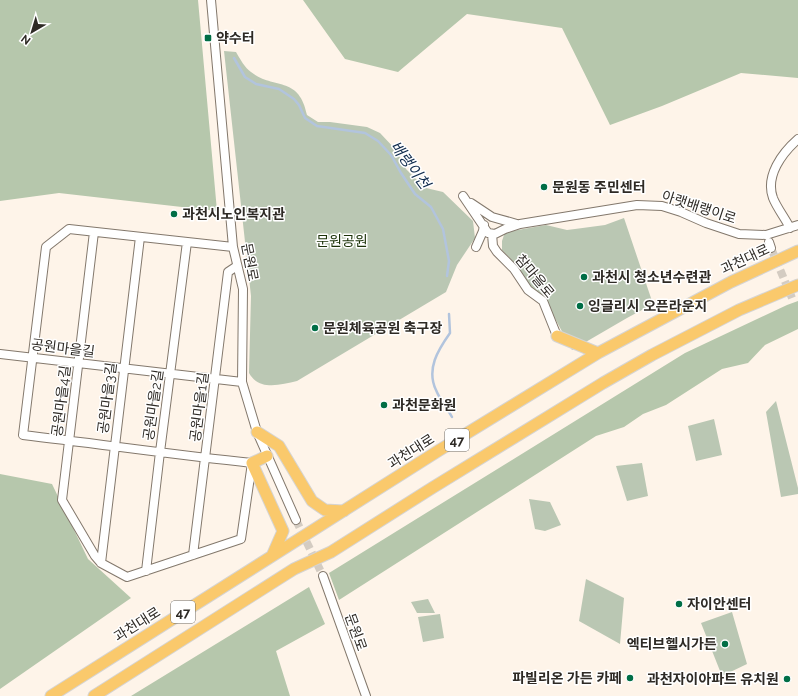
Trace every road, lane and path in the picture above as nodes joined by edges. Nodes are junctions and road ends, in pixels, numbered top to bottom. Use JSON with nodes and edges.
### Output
{"nodes":[{"id":1,"x":211,"y":0,"type":"edge"},
{"id":2,"x":798,"y":139,"type":"edge"},
{"id":3,"x":495,"y":217,"type":"junction"},
{"id":4,"x":520,"y":224,"type":"junction"},
{"id":5,"x":483,"y":226,"type":"junction"},
{"id":6,"x":794,"y":226,"type":"edge"},
{"id":7,"x":94,"y":232,"type":"junction"},
{"id":8,"x":494,"y":233,"type":"junction"},
{"id":9,"x":140,"y":237,"type":"junction"},
{"id":10,"x":187,"y":242,"type":"junction"},
{"id":11,"x":233,"y":247,"type":"junction"},
{"id":12,"x":798,"y":251,"type":"edge"},
{"id":13,"x":237,"y":266,"type":"junction"},
{"id":14,"x":798,"y":285,"type":"edge"},
{"id":15,"x":557,"y":336,"type":"joint"},
{"id":16,"x":598,"y":353,"type":"junction"},
{"id":17,"x":0,"y":354,"type":"edge"},
{"id":18,"x":33,"y":358,"type":"junction"},
{"id":19,"x":78,"y":363,"type":"junction"},
{"id":20,"x":124,"y":368,"type":"junction"},
{"id":21,"x":171,"y":374,"type":"junction"},
{"id":22,"x":215,"y":379,"type":"junction"},
{"id":23,"x":242,"y":382,"type":"junction"},
{"id":24,"x":257,"y":432,"type":"junction"},
{"id":25,"x":69,"y":440,"type":"junction"},
{"id":26,"x":114,"y":447,"type":"junction"},
{"id":27,"x":160,"y":452,"type":"junction"},
{"id":28,"x":267,"y":456,"type":"junction"},
{"id":29,"x":206,"y":458,"type":"junction"},
{"id":30,"x":252,"y":463,"type":"junction"},
{"id":31,"x":344,"y":511,"type":"junction"},
{"id":32,"x":296,"y":520,"type":"tunnel mouth"},
{"id":33,"x":193,"y":556,"type":"junction"},
{"id":34,"x":272,"y":556,"type":"junction"},
{"id":35,"x":101,"y":563,"type":"junction"},
{"id":36,"x":146,"y":571,"type":"junction"},
{"id":37,"x":323,"y":576,"type":"tunnel mouth"},
{"id":38,"x":51,"y":696,"type":"edge"},
{"id":39,"x":94,"y":696,"type":"edge"},
{"id":40,"x":366,"y":696,"type":"edge"}],
"edges":[{"from":1,"to":11,"type":"street","name":"문원로"},
{"from":2,"to":6,"type":"street"},
{"from":3,"to":4,"type":"street"},
{"from":3,"to":5,"type":"street"},
{"from":3,"to":5,"type":"street"},
{"from":3,"to":8,"type":"street"},
{"from":4,"to":6,"type":"street","name":"아랫배랭이로"},
{"from":4,"to":8,"type":"street","name":"아랫배랭이로"},
{"from":5,"to":8,"type":"street"},
{"from":5,"to":8,"type":"street"},
{"from":7,"to":9,"type":"street"},
{"from":7,"to":18,"type":"street"},
{"from":7,"to":19,"type":"street","name":"공원마을4길"},
{"from":8,"to":15,"type":"street","name":"참마을로"},
{"from":9,"to":10,"type":"street"},
{"from":9,"to":20,"type":"street","name":"공원마을3길"},
{"from":10,"to":11,"type":"street"},
{"from":10,"to":21,"type":"street","name":"공원마을2길"},
{"from":11,"to":13,"type":"street","name":"문원로"},
{"from":12,"to":16,"type":"highway","name":"과천대로","number":"47"},
{"from":13,"to":22,"type":"street","name":"공원마을1길"},
{"from":13,"to":23,"type":"street","name":"문원로"},
{"from":14,"to":39,"type":"highway","number":"47"},
{"from":15,"to":16,"type":"highway"},
{"from":16,"to":31,"type":"highway","name":"과천대로","number":"47"},
{"from":17,"to":18,"type":"street","name":"공원마을길"},
{"from":18,"to":19,"type":"street","name":"공원마을길"},
{"from":18,"to":25,"type":"street"},
{"from":19,"to":20,"type":"street","name":"공원마을길"},
{"from":19,"to":25,"type":"street","name":"공원마을4길"},
{"from":20,"to":21,"type":"street","name":"공원마을길"},
{"from":20,"to":26,"type":"street","name":"공원마을3길"},
{"from":21,"to":22,"type":"street","name":"공원마을길"},
{"from":21,"to":27,"type":"street","name":"공원마을2길"},
{"from":22,"to":23,"type":"street","name":"공원마을길"},
{"from":22,"to":29,"type":"street","name":"공원마을1길"},
{"from":23,"to":24,"type":"street","name":"문원로"},
{"from":24,"to":28,"type":"street","name":"문원로"},
{"from":24,"to":31,"type":"highway"},
{"from":25,"to":26,"type":"street"},
{"from":25,"to":35,"type":"street","name":"공원마을4길"},
{"from":26,"to":27,"type":"street"},
{"from":26,"to":35,"type":"street","name":"공원마을3길"},
{"from":27,"to":29,"type":"street"},
{"from":27,"to":36,"type":"street","name":"공원마을2길"},
{"from":28,"to":30,"type":"highway"},
{"from":28,"to":32,"type":"street","name":"문원로"},
{"from":29,"to":30,"type":"street"},
{"from":29,"to":33,"type":"street","name":"공원마을1길"},
{"from":30,"to":33,"type":"street"},
{"from":30,"to":34,"type":"highway"},
{"from":31,"to":34,"type":"highway","name":"과천대로","number":"47"},
{"from":33,"to":36,"type":"street"},
{"from":34,"to":38,"type":"highway","name":"과천대로","number":"47"},
{"from":35,"to":36,"type":"street"},
{"from":37,"to":40,"type":"street","name":"문원로"}]}
